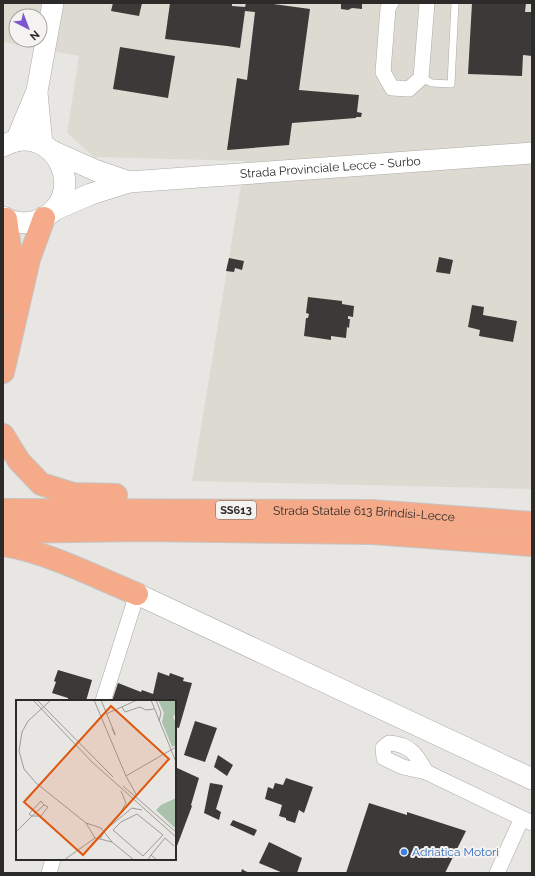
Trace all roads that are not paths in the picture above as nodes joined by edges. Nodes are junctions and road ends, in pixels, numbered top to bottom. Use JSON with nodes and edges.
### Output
{"nodes":[{"id":1,"x":52,"y":3,"type":"edge"},
{"id":2,"x":391,"y":3,"type":"edge"},
{"id":3,"x":427,"y":3,"type":"edge"},
{"id":4,"x":455,"y":3,"type":"edge"},
{"id":5,"x":421,"y":78,"type":"junction"},
{"id":6,"x":37,"y":91,"type":"junction"},
{"id":7,"x":10,"y":144,"type":"edge"},
{"id":8,"x":47,"y":148,"type":"junction"},
{"id":9,"x":532,"y":153,"type":"edge"},
{"id":10,"x":129,"y":182,"type":"junction"},
{"id":11,"x":49,"y":214,"type":"junction"},
{"id":12,"x":4,"y":218,"type":"edge"},
{"id":13,"x":3,"y":304,"type":"edge"},
{"id":14,"x":3,"y":372,"type":"edge"},
{"id":15,"x":3,"y":435,"type":"edge"},
{"id":16,"x":3,"y":510,"type":"edge"},
{"id":17,"x":256,"y":510,"type":"junction"},
{"id":18,"x":532,"y":524,"type":"edge"},
{"id":19,"x":3,"y":532,"type":"edge"},
{"id":20,"x":3,"y":545,"type":"edge"},
{"id":21,"x":532,"y":545,"type":"edge"},
{"id":22,"x":137,"y":594,"type":"junction"},
{"id":23,"x":103,"y":700,"type":"edge"},
{"id":24,"x":426,"y":772,"type":"dead end"},
{"id":25,"x":532,"y":779,"type":"edge"},
{"id":26,"x":527,"y":820,"type":"edge"},
{"id":27,"x":53,"y":860,"type":"edge"},
{"id":28,"x":49,"y":873,"type":"edge"},
{"id":29,"x":497,"y":873,"type":"edge"}],
"edges":[{"from":1,"to":6,"type":"street"},
{"from":2,"to":5,"type":"street"},
{"from":3,"to":5,"type":"street"},
{"from":4,"to":5,"type":"lane"},
{"from":6,"to":7,"type":"street"},
{"from":6,"to":8,"type":"street"},
{"from":7,"to":8,"type":"street","name":"Strada Provinciale Lecce - Surbo"},
{"from":8,"to":10,"type":"street","name":"Strada Provinciale Lecce - Surbo"},
{"from":8,"to":11,"type":"street"},
{"from":9,"to":10,"type":"street","name":"Strada Provinciale Lecce - Surbo"},
{"from":10,"to":11,"type":"street","name":"Strada Provinciale Lecce - Surbo"},
{"from":11,"to":12,"type":"street","name":"Strada Provinciale Lecce - Surbo"},
{"from":11,"to":14,"type":"highway"},
{"from":12,"to":13,"type":"highway"},
{"from":15,"to":17,"type":"highway"},
{"from":16,"to":17,"type":"highway","name":"Strada Statale 613 Brindisi-Lecce","number":"SS613"},
{"from":17,"to":18,"type":"highway","name":"Strada Statale 613 Brindisi-Lecce","number":"SS613"},
{"from":19,"to":21,"type":"highway","name":"Strada Statale 613 Brindisi-Lecce","number":"SS613"},
{"from":20,"to":22,"type":"highway"},
{"from":22,"to":23,"type":"street"},
{"from":22,"to":25,"type":"street"},
{"from":24,"to":26,"type":"street"},
{"from":26,"to":29,"type":"street"},
{"from":27,"to":28,"type":"street"}]}
